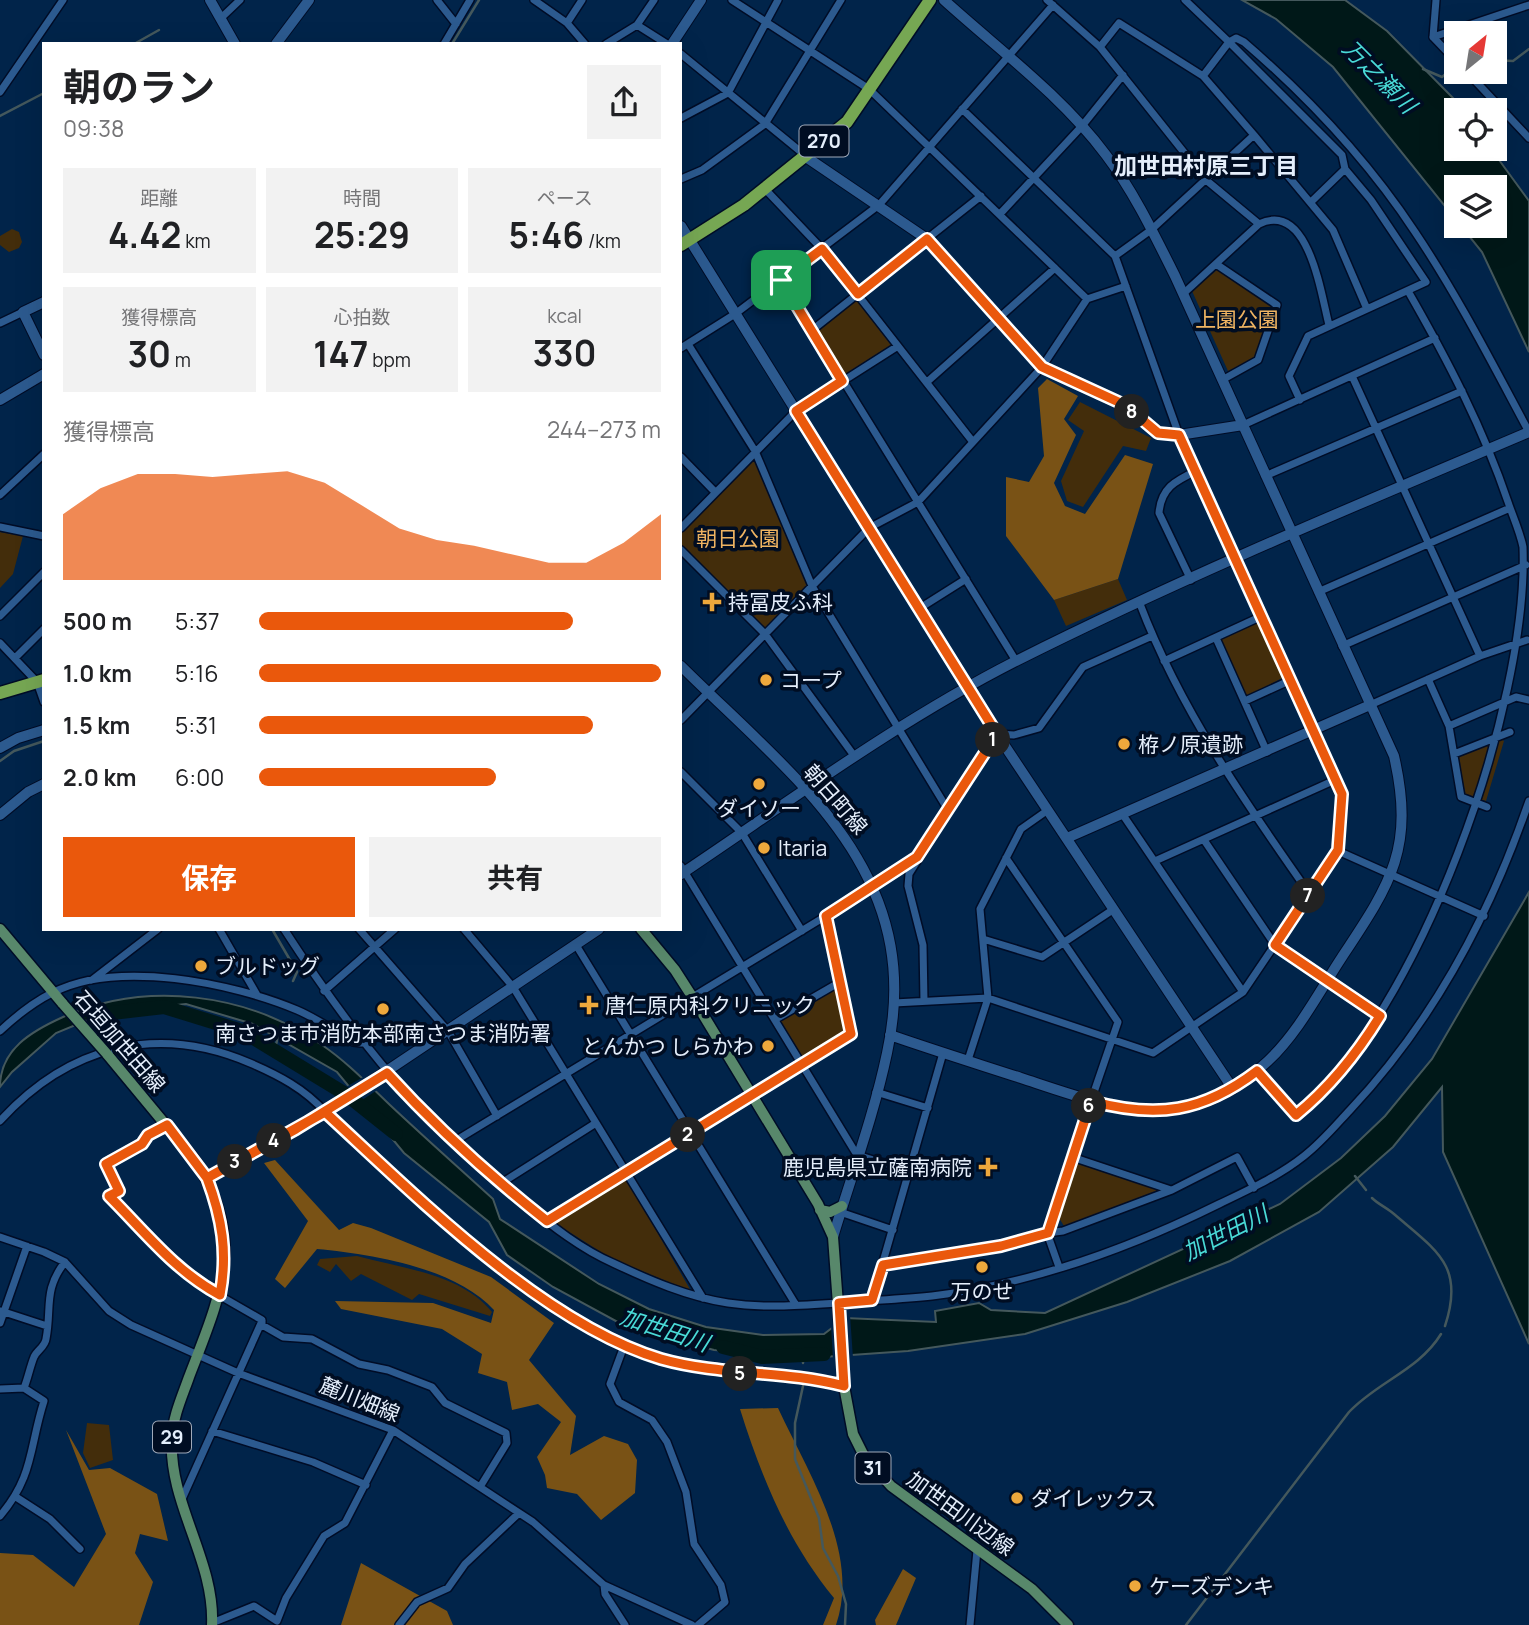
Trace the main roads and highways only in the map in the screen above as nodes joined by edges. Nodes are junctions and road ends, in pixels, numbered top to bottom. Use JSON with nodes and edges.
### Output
{"nodes":[{"id":1,"x":930,"y":0,"type":"edge"},
{"id":2,"x":684,"y":243,"type":"edge"},
{"id":3,"x":41,"y":681,"type":"edge"},
{"id":4,"x":0,"y":693,"type":"edge"},
{"id":5,"x":0,"y":929,"type":"edge"},
{"id":6,"x":643,"y":931,"type":"edge"},
{"id":7,"x":841,"y":1209,"type":"road end"},
{"id":8,"x":820,"y":1210,"type":"junction"},
{"id":9,"x":212,"y":1624,"type":"edge"},
{"id":10,"x":1068,"y":1625,"type":"edge"}],
"edges":[{"from":1,"to":2,"type":"highway","number":"270"},
{"from":3,"to":4,"type":"highway"},
{"from":5,"to":9,"type":"main road","name":"石垣加世田線","number":"29","bridge":true},
{"from":6,"to":8,"type":"main road","name":"加世田川辺線","number":"31"},
{"from":7,"to":8,"type":"main road"},
{"from":8,"to":10,"type":"main road","name":"加世田川辺線","number":"31"}]}
